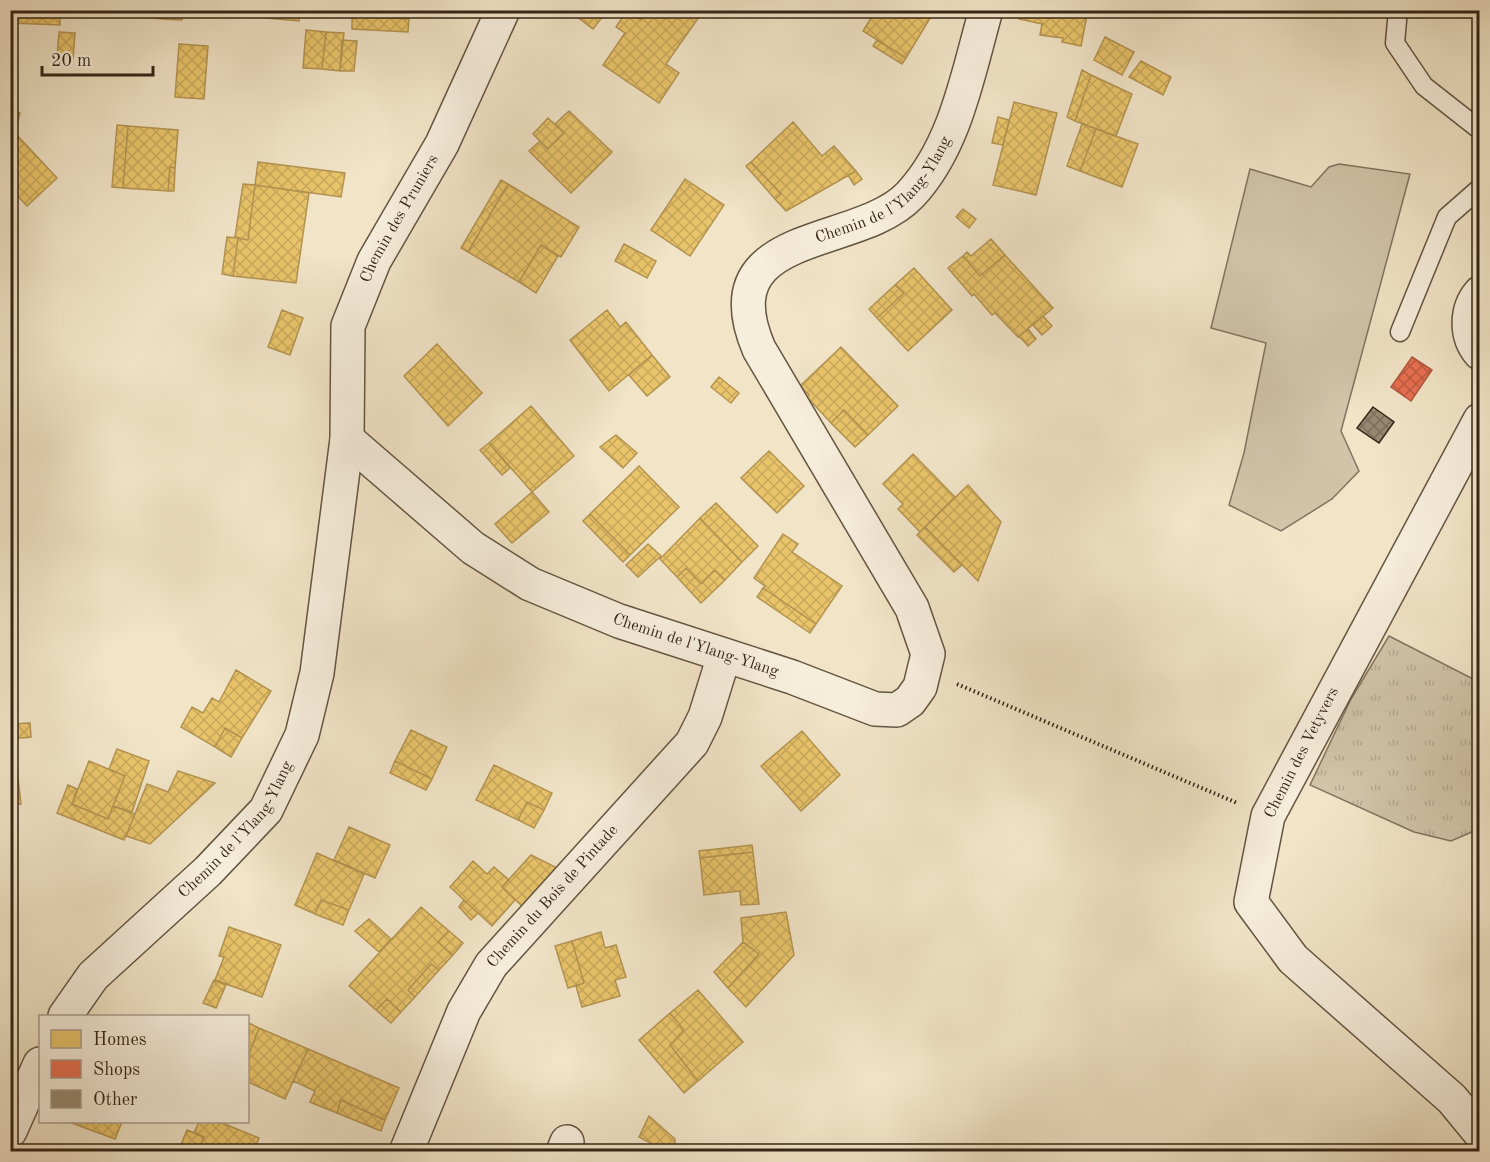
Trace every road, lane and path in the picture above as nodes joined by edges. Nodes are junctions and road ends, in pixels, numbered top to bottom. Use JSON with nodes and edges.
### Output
{"nodes":[{"id":1,"x":503,"y":10,"type":"edge"},
{"id":2,"x":986,"y":10,"type":"edge"},
{"id":3,"x":1398,"y":10,"type":"edge"},
{"id":4,"x":1479,"y":130,"type":"edge"},
{"id":5,"x":1479,"y":188,"type":"edge"},
{"id":6,"x":1479,"y":292,"type":"edge"},
{"id":7,"x":1400,"y":332,"type":"dead end"},
{"id":8,"x":1479,"y":352,"type":"edge"},
{"id":9,"x":1479,"y":420,"type":"edge"},
{"id":10,"x":347,"y":439,"type":"junction"},
{"id":11,"x":724,"y":656,"type":"junction"},
{"id":12,"x":926,"y":671,"type":"junction"},
{"id":13,"x":1268,"y":816,"type":"junction"},
{"id":14,"x":67,"y":1015,"type":"edge"},
{"id":15,"x":39,"y":1066,"type":"edge"},
{"id":16,"x":10,"y":1131,"type":"edge"},
{"id":17,"x":1479,"y":1133,"type":"edge"},
{"id":18,"x":406,"y":1152,"type":"edge"}],
"edges":[{"from":1,"to":10,"type":"street","name":"Chemin des Pruniers"},
{"from":2,"to":12,"type":"street","name":"Chemin de l'Ylang-Ylang"},
{"from":3,"to":4,"type":"lane"},
{"from":5,"to":7,"type":"lane"},
{"from":6,"to":8,"type":"street"},
{"from":9,"to":13,"type":"street","name":"Chemin des Vetyvers"},
{"from":10,"to":11,"type":"street","name":"Chemin de l'Ylang-Ylang"},
{"from":10,"to":14,"type":"street","name":"Chemin de l'Ylang-Ylang"},
{"from":11,"to":12,"type":"street","name":"Chemin de l'Ylang-Ylang"},
{"from":11,"to":18,"type":"street","name":"Chemin du Bois de Pintade"},
{"from":12,"to":13,"type":"path"},
{"from":13,"to":17,"type":"street","name":"Chemin des Vetyvers"},
{"from":15,"to":16,"type":"street"}]}
